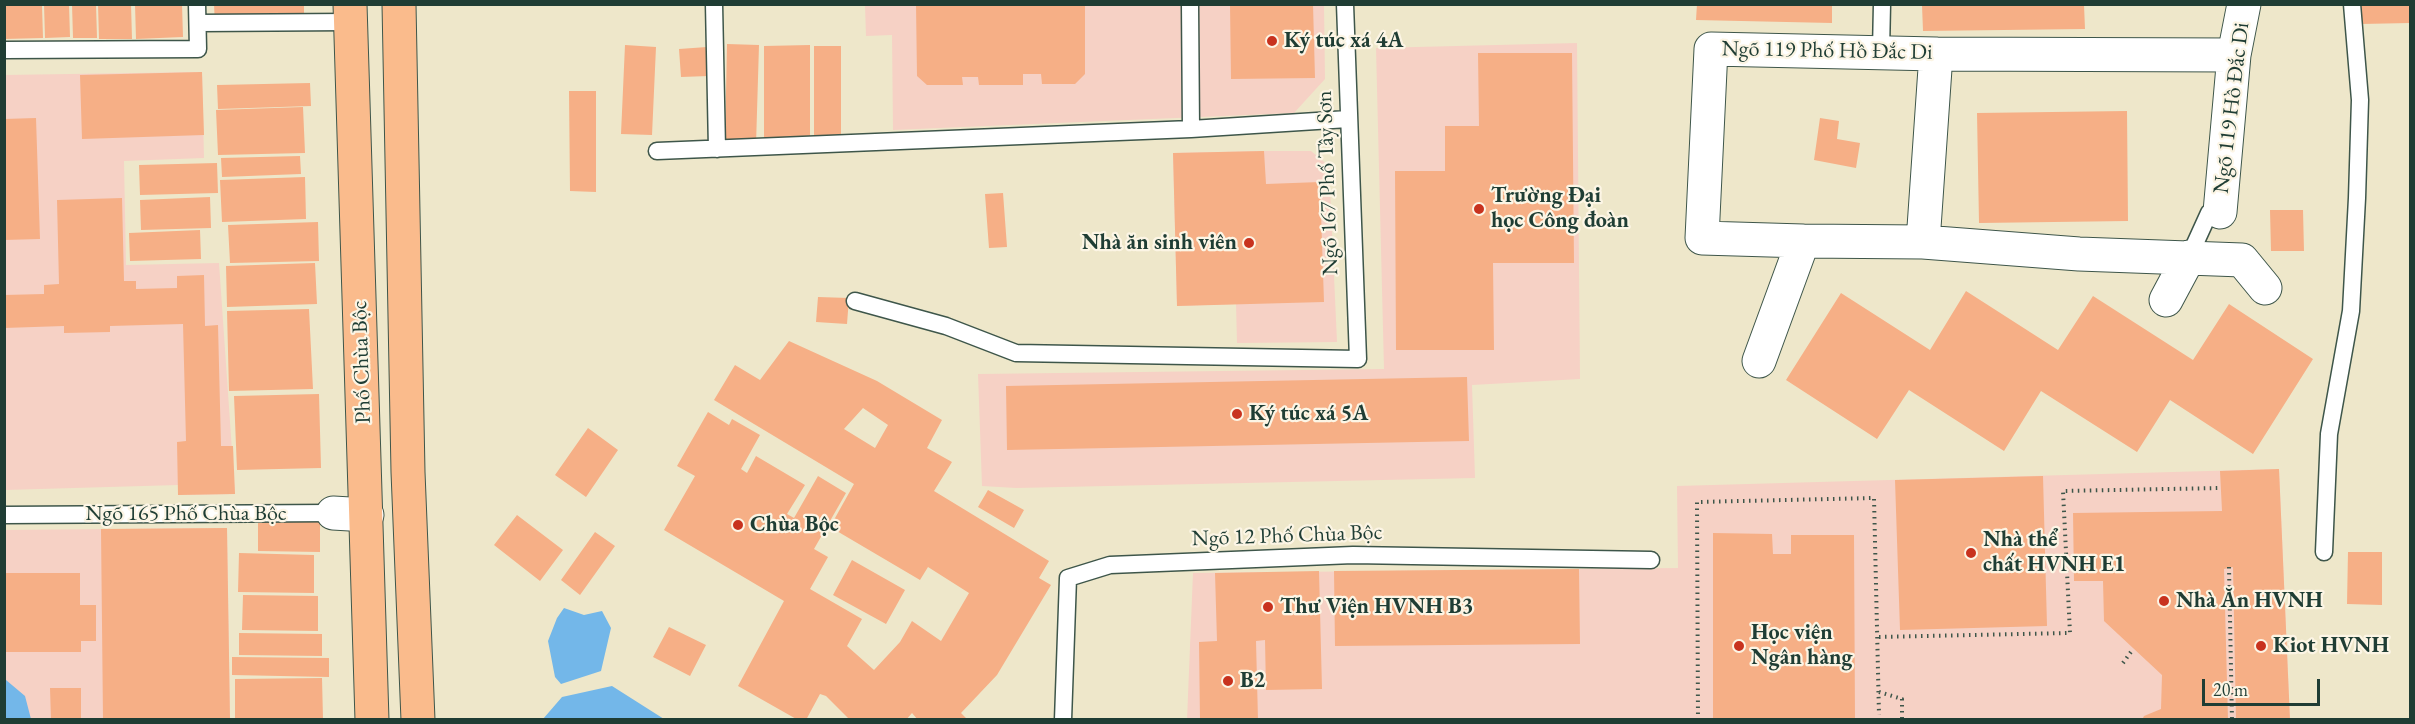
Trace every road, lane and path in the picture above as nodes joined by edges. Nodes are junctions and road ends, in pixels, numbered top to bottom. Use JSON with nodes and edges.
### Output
{"nodes":[{"id":1,"x":197,"y":4,"type":"edge"},
{"id":2,"x":399,"y":4,"type":"edge"},
{"id":3,"x":714,"y":4,"type":"edge"},
{"id":4,"x":1190,"y":4,"type":"edge"},
{"id":5,"x":1345,"y":4,"type":"edge"},
{"id":6,"x":1881,"y":4,"type":"edge"},
{"id":7,"x":2244,"y":4,"type":"edge"},
{"id":8,"x":2352,"y":4,"type":"edge"},
{"id":9,"x":350,"y":14,"type":"edge"},
{"id":10,"x":198,"y":23,"type":"junction"},
{"id":11,"x":4,"y":50,"type":"edge"},
{"id":12,"x":1881,"y":51,"type":"junction"},
{"id":13,"x":1936,"y":54,"type":"junction"},
{"id":14,"x":2234,"y":55,"type":"junction"},
{"id":15,"x":1348,"y":119,"type":"junction"},
{"id":16,"x":1191,"y":129,"type":"junction"},
{"id":17,"x":717,"y":149,"type":"junction"},
{"id":18,"x":657,"y":151,"type":"dead end"},
{"id":19,"x":2220,"y":212,"type":"joint"},
{"id":20,"x":1803,"y":241,"type":"junction"},
{"id":21,"x":1923,"y":242,"type":"junction"},
{"id":22,"x":2189,"y":257,"type":"junction"},
{"id":23,"x":2265,"y":288,"type":"dead end"},
{"id":24,"x":2166,"y":300,"type":"dead end"},
{"id":25,"x":855,"y":301,"type":"dead end"},
{"id":26,"x":1759,"y":361,"type":"dead end"},
{"id":27,"x":2220,"y":488,"type":"dead end"},
{"id":28,"x":333,"y":513,"type":"joint"},
{"id":29,"x":4,"y":515,"type":"edge"},
{"id":30,"x":367,"y":515,"type":"junction"},
{"id":31,"x":2324,"y":552,"type":"dead end"},
{"id":32,"x":1651,"y":560,"type":"dead end"},
{"id":33,"x":2229,"y":567,"type":"dead end"},
{"id":34,"x":1922,"y":629,"type":"dead end"},
{"id":35,"x":1923,"y":636,"type":"junction"},
{"id":36,"x":1879,"y":637,"type":"junction"},
{"id":37,"x":2133,"y":649,"type":"dead end"},
{"id":38,"x":2123,"y":663,"type":"dead end"},
{"id":39,"x":1879,"y":693,"type":"junction"},
{"id":40,"x":1879,"y":715,"type":"dead end"},
{"id":41,"x":372,"y":720,"type":"edge"},
{"id":42,"x":418,"y":720,"type":"edge"},
{"id":43,"x":1063,"y":720,"type":"edge"},
{"id":44,"x":1698,"y":720,"type":"edge"},
{"id":45,"x":1902,"y":720,"type":"edge"},
{"id":46,"x":2232,"y":720,"type":"edge"}],
"edges":[{"from":1,"to":10,"type":"lane"},
{"from":2,"to":42,"type":"main road","name":"Phố Chùa Bộc"},
{"from":3,"to":17,"type":"lane"},
{"from":4,"to":16,"type":"lane"},
{"from":5,"to":15,"type":"lane","name":"Ngõ 167 Phố Tây Sơn"},
{"from":6,"to":12,"type":"lane"},
{"from":7,"to":14,"type":"street","name":"Ngõ 119 Hồ Đắc Di"},
{"from":8,"to":31,"type":"lane"},
{"from":9,"to":10,"type":"lane"},
{"from":9,"to":30,"type":"main road","name":"Phố Chùa Bộc"},
{"from":10,"to":11,"type":"lane"},
{"from":12,"to":13,"type":"street","name":"Ngõ 119 Phố Hồ Đắc Di"},
{"from":12,"to":20,"type":"street","name":"Ngõ 119 Phố Hồ Đắc Di"},
{"from":13,"to":14,"type":"street","name":"Ngõ 119 Phố Hồ Đắc Di"},
{"from":13,"to":21,"type":"street"},
{"from":14,"to":19,"type":"street","name":"Ngõ 119 Hồ Đắc Di"},
{"from":15,"to":16,"type":"lane"},
{"from":15,"to":25,"type":"lane","name":"Ngõ 167 Phố Tây Sơn"},
{"from":16,"to":17,"type":"lane"},
{"from":17,"to":18,"type":"lane"},
{"from":19,"to":22,"type":"lane"},
{"from":20,"to":21,"type":"street"},
{"from":20,"to":26,"type":"street"},
{"from":21,"to":22,"type":"street"},
{"from":22,"to":23,"type":"street"},
{"from":22,"to":24,"type":"street"},
{"from":27,"to":35,"type":"path"},
{"from":28,"to":29,"type":"lane","name":"Ngõ 165 Phố Chùa Bộc"},
{"from":28,"to":30,"type":"street","name":"Ngõ 165 Phố Chùa Bộc"},
{"from":30,"to":41,"type":"main road","name":"Phố Chùa Bộc"},
{"from":32,"to":43,"type":"lane","name":"Ngõ 12 Phố Chùa Bộc"},
{"from":33,"to":46,"type":"path"},
{"from":34,"to":35,"type":"path"},
{"from":35,"to":36,"type":"path"},
{"from":36,"to":39,"type":"path"},
{"from":36,"to":44,"type":"path"},
{"from":37,"to":38,"type":"path"},
{"from":39,"to":40,"type":"path"},
{"from":39,"to":45,"type":"path"}]}
